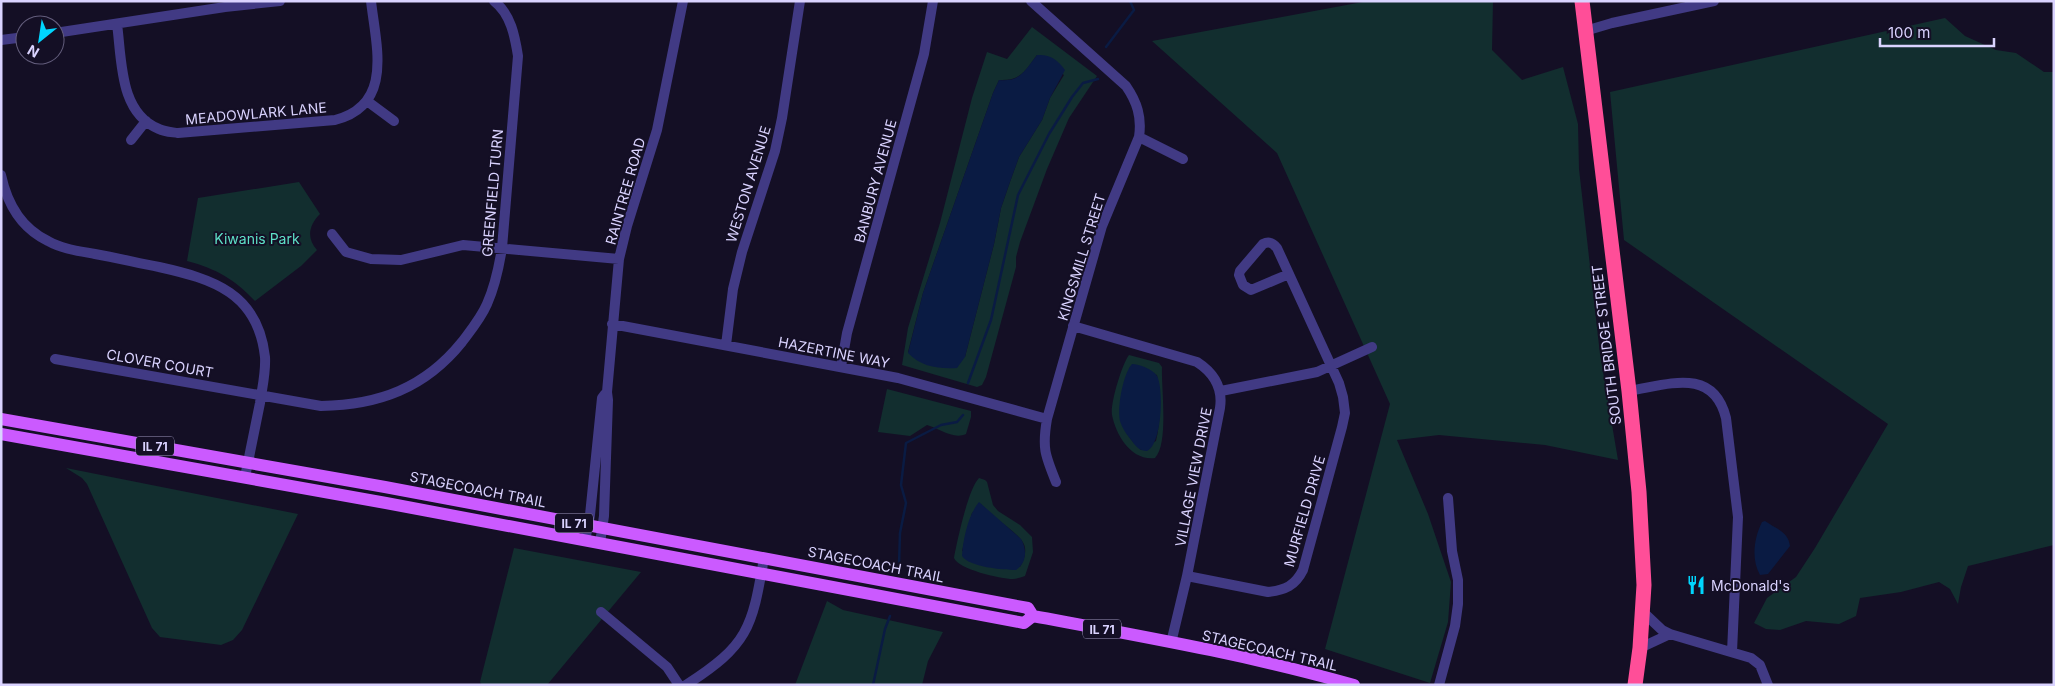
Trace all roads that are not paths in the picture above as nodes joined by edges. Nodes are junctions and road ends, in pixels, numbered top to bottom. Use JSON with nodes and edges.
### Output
{"nodes":[{"id":1,"x":280,"y":1,"type":"edge"},
{"id":2,"x":371,"y":1,"type":"edge"},
{"id":3,"x":683,"y":1,"type":"edge"},
{"id":4,"x":800,"y":1,"type":"edge"},
{"id":5,"x":933,"y":1,"type":"edge"},
{"id":6,"x":1031,"y":1,"type":"edge"},
{"id":7,"x":1582,"y":1,"type":"edge"},
{"id":8,"x":1714,"y":1,"type":"edge"},
{"id":9,"x":498,"y":2,"type":"edge"},
{"id":10,"x":117,"y":24,"type":"junction"},
{"id":11,"x":1585,"y":31,"type":"junction"},
{"id":12,"x":65,"y":32,"type":"edge"},
{"id":13,"x":15,"y":38,"type":"edge"},
{"id":14,"x":1,"y":40,"type":"edge"},
{"id":15,"x":367,"y":101,"type":"junction"},
{"id":16,"x":394,"y":120,"type":"dead end"},
{"id":17,"x":146,"y":122,"type":"junction"},
{"id":18,"x":1140,"y":137,"type":"junction"},
{"id":19,"x":132,"y":140,"type":"dead end"},
{"id":20,"x":1182,"y":159,"type":"dead end"},
{"id":21,"x":1,"y":175,"type":"edge"},
{"id":22,"x":332,"y":234,"type":"dead end"},
{"id":23,"x":502,"y":248,"type":"junction"},
{"id":24,"x":619,"y":259,"type":"junction"},
{"id":25,"x":1289,"y":274,"type":"junction"},
{"id":26,"x":612,"y":324,"type":"junction"},
{"id":27,"x":1073,"y":326,"type":"junction"},
{"id":28,"x":726,"y":345,"type":"junction"},
{"id":29,"x":1372,"y":347,"type":"dead end"},
{"id":30,"x":55,"y":359,"type":"dead end"},
{"id":31,"x":1332,"y":366,"type":"junction"},
{"id":32,"x":840,"y":367,"type":"junction"},
{"id":33,"x":1221,"y":391,"type":"junction"},
{"id":34,"x":1629,"y":391,"type":"junction"},
{"id":35,"x":607,"y":392,"type":"junction"},
{"id":36,"x":261,"y":396,"type":"junction"},
{"id":37,"x":1,"y":419,"type":"edge"},
{"id":38,"x":1047,"y":419,"type":"junction"},
{"id":39,"x":1,"y":434,"type":"edge"},
{"id":40,"x":248,"y":462,"type":"junction"},
{"id":41,"x":245,"y":477,"type":"junction"},
{"id":42,"x":1056,"y":482,"type":"dead end"},
{"id":43,"x":1448,"y":498,"type":"dead end"},
{"id":44,"x":588,"y":525,"type":"junction"},
{"id":45,"x":603,"y":528,"type":"junction"},
{"id":46,"x":585,"y":540,"type":"junction"},
{"id":47,"x":600,"y":543,"type":"junction"},
{"id":48,"x":764,"y":558,"type":"junction"},
{"id":49,"x":761,"y":574,"type":"junction"},
{"id":50,"x":1187,"y":576,"type":"junction"},
{"id":51,"x":601,"y":612,"type":"dead end"},
{"id":52,"x":1643,"y":612,"type":"junction"},
{"id":53,"x":1033,"y":616,"type":"junction"},
{"id":54,"x":1670,"y":634,"type":"junction"},
{"id":55,"x":1171,"y":643,"type":"junction"},
{"id":56,"x":1640,"y":648,"type":"junction"},
{"id":57,"x":1732,"y":652,"type":"junction"},
{"id":58,"x":679,"y":685,"type":"edge"},
{"id":59,"x":686,"y":685,"type":"edge"},
{"id":60,"x":1354,"y":685,"type":"edge"},
{"id":61,"x":1440,"y":685,"type":"edge"},
{"id":62,"x":1635,"y":685,"type":"edge"},
{"id":63,"x":1768,"y":685,"type":"edge"}],
"edges":[{"from":1,"to":10,"type":"street"},
{"from":2,"to":15,"type":"street"},
{"from":3,"to":24,"type":"street","name":"RAINTREE ROAD"},
{"from":4,"to":28,"type":"street","name":"WESTON AVENUE"},
{"from":5,"to":32,"type":"street","name":"BANBURY AVENUE"},
{"from":6,"to":18,"type":"street","name":"KINGSMILL STREET"},
{"from":7,"to":11,"type":"highway","name":"SOUTH BRIDGE STREET"},
{"from":8,"to":11,"type":"street"},
{"from":9,"to":23,"type":"street","name":"GREENFIELD TURN"},
{"from":10,"to":12,"type":"street"},
{"from":10,"to":17,"type":"street","name":"MEADOWLARK LANE"},
{"from":11,"to":34,"type":"highway","name":"SOUTH BRIDGE STREET"},
{"from":13,"to":14,"type":"street"},
{"from":15,"to":16,"type":"street"},
{"from":15,"to":17,"type":"street","name":"MEADOWLARK LANE"},
{"from":17,"to":19,"type":"street"},
{"from":18,"to":20,"type":"street"},
{"from":18,"to":27,"type":"street","name":"KINGSMILL STREET"},
{"from":21,"to":36,"type":"street"},
{"from":22,"to":23,"type":"street"},
{"from":23,"to":24,"type":"street"},
{"from":23,"to":36,"type":"street","name":"GREENFIELD TURN"},
{"from":24,"to":26,"type":"street","name":"RAINTREE ROAD"},
{"from":25,"to":25,"type":"street","name":"MURFIELD DRIVE"},
{"from":25,"to":31,"type":"street","name":"MURFIELD DRIVE"},
{"from":26,"to":28,"type":"street","name":"HAZERTINE WAY"},
{"from":26,"to":35,"type":"street","name":"RAINTREE ROAD"},
{"from":27,"to":33,"type":"street","name":"VILLAGE VIEW DRIVE"},
{"from":27,"to":38,"type":"street","name":"KINGSMILL STREET"},
{"from":28,"to":32,"type":"street","name":"HAZERTINE WAY"},
{"from":29,"to":31,"type":"street"},
{"from":30,"to":36,"type":"street","name":"CLOVER COURT"},
{"from":31,"to":33,"type":"street"},
{"from":31,"to":50,"type":"street","name":"MURFIELD DRIVE"},
{"from":32,"to":38,"type":"street","name":"HAZERTINE WAY"},
{"from":33,"to":50,"type":"street","name":"VILLAGE VIEW DRIVE"},
{"from":34,"to":52,"type":"highway","name":"SOUTH BRIDGE STREET"},
{"from":34,"to":57,"type":"street"},
{"from":35,"to":44,"type":"street","name":"RAINTREE ROAD"},
{"from":35,"to":45,"type":"street","name":"RAINTREE ROAD"},
{"from":36,"to":40,"type":"street"},
{"from":37,"to":40,"type":"main road","name":"STAGECOACH TRAIL","number":"IL 71"},
{"from":38,"to":42,"type":"street","name":"KINGSMILL STREET"},
{"from":39,"to":41,"type":"main road","name":"STAGECOACH TRAIL","number":"IL 71"},
{"from":40,"to":41,"type":"street"},
{"from":40,"to":44,"type":"main road","name":"STAGECOACH TRAIL","number":"IL 71"},
{"from":41,"to":46,"type":"main road","name":"STAGECOACH TRAIL","number":"IL 71"},
{"from":43,"to":61,"type":"street"},
{"from":44,"to":45,"type":"main road","name":"STAGECOACH TRAIL","number":"IL 71"},
{"from":44,"to":46,"type":"street","name":"RAINTREE ROAD"},
{"from":45,"to":47,"type":"street","name":"RAINTREE ROAD"},
{"from":45,"to":48,"type":"main road","name":"STAGECOACH TRAIL","number":"IL 71"},
{"from":46,"to":47,"type":"main road","name":"STAGECOACH TRAIL","number":"IL 71"},
{"from":47,"to":49,"type":"main road","name":"STAGECOACH TRAIL","number":"IL 71"},
{"from":48,"to":49,"type":"street"},
{"from":48,"to":53,"type":"main road","name":"STAGECOACH TRAIL","number":"IL 71"},
{"from":49,"to":53,"type":"main road","name":"STAGECOACH TRAIL","number":"IL 71"},
{"from":49,"to":59,"type":"street"},
{"from":50,"to":55,"type":"street","name":"VILLAGE VIEW DRIVE"},
{"from":51,"to":58,"type":"street"},
{"from":52,"to":54,"type":"street"},
{"from":52,"to":56,"type":"highway","name":"SOUTH BRIDGE STREET"},
{"from":53,"to":55,"type":"main road","name":"STAGECOACH TRAIL","number":"IL 71"},
{"from":54,"to":56,"type":"street"},
{"from":54,"to":57,"type":"street"},
{"from":55,"to":60,"type":"main road","name":"STAGECOACH TRAIL","number":"IL 71"},
{"from":56,"to":62,"type":"highway","name":"SOUTH BRIDGE STREET"},
{"from":57,"to":63,"type":"street"}]}
